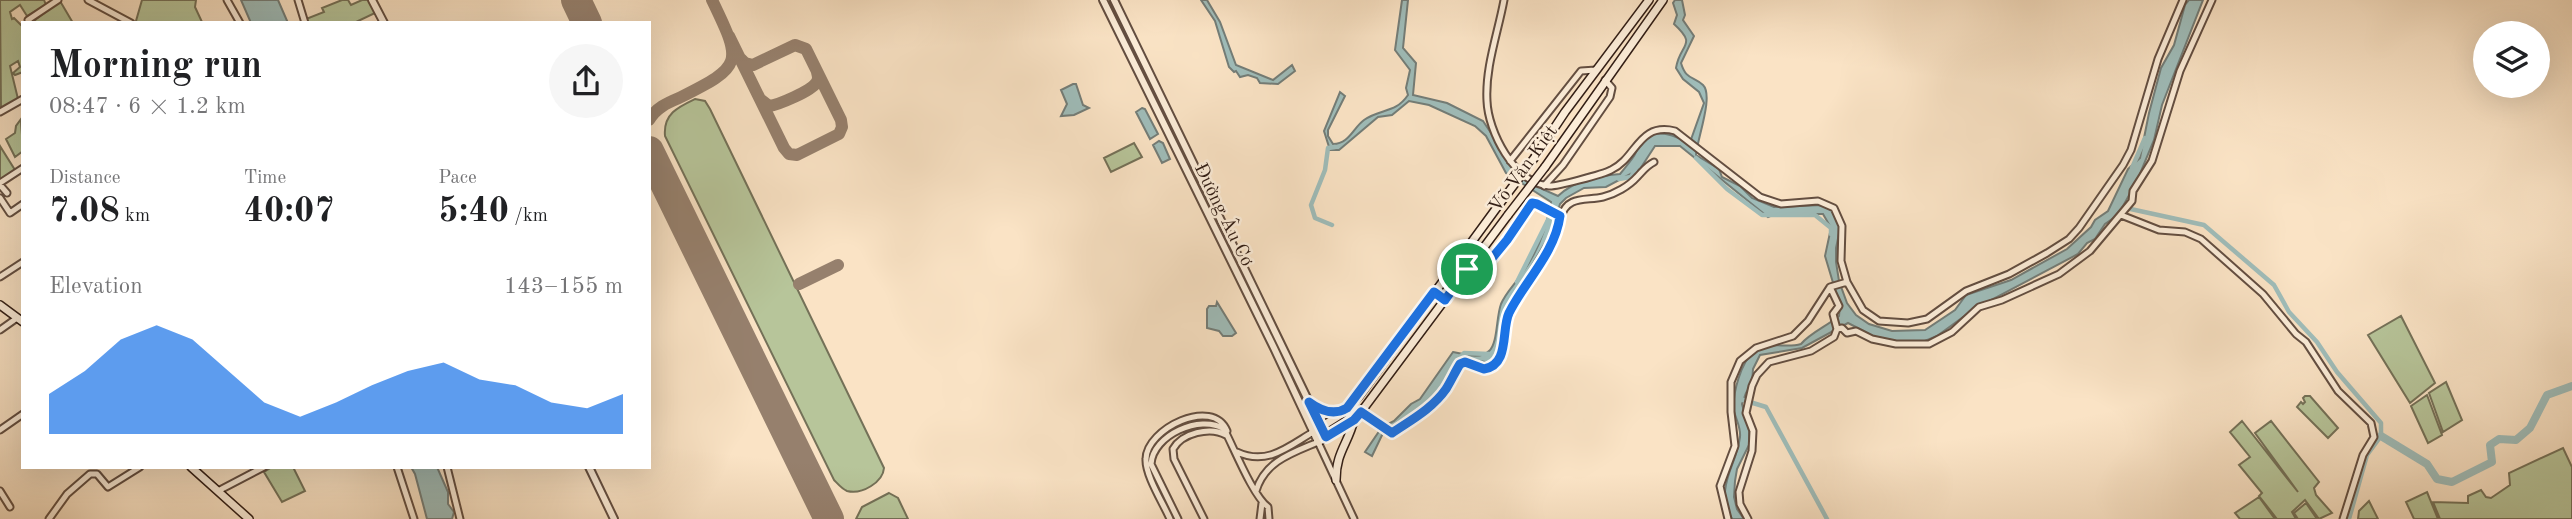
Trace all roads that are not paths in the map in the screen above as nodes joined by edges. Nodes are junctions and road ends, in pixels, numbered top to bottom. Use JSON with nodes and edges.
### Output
{"nodes":[{"id":1,"x":58,"y":0,"type":"edge"},
{"id":2,"x":88,"y":0,"type":"edge"},
{"id":3,"x":227,"y":0,"type":"edge"},
{"id":4,"x":298,"y":0,"type":"edge"},
{"id":5,"x":372,"y":0,"type":"edge"},
{"id":6,"x":1103,"y":0,"type":"edge"},
{"id":7,"x":1114,"y":0,"type":"edge"},
{"id":8,"x":1504,"y":0,"type":"edge"},
{"id":9,"x":1649,"y":0,"type":"edge"},
{"id":10,"x":1663,"y":0,"type":"edge"},
{"id":11,"x":2183,"y":0,"type":"edge"},
{"id":12,"x":2213,"y":0,"type":"edge"},
{"id":13,"x":29,"y":21,"type":"edge"},
{"id":14,"x":127,"y":21,"type":"edge"},
{"id":15,"x":239,"y":21,"type":"edge"},
{"id":16,"x":304,"y":21,"type":"edge"},
{"id":17,"x":383,"y":21,"type":"edge"},
{"id":18,"x":1596,"y":70,"type":"junction"},
{"id":19,"x":1605,"y":80,"type":"junction"},
{"id":20,"x":21,"y":100,"type":"edge"},
{"id":21,"x":0,"y":112,"type":"edge"},
{"id":22,"x":1510,"y":161,"type":"junction"},
{"id":23,"x":1654,"y":162,"type":"dead end"},
{"id":24,"x":21,"y":169,"type":"edge"},
{"id":25,"x":0,"y":184,"type":"edge"},
{"id":26,"x":1544,"y":186,"type":"junction"},
{"id":27,"x":7,"y":193,"type":"dead end"},
{"id":28,"x":0,"y":198,"type":"edge"},
{"id":29,"x":21,"y":205,"type":"edge"},
{"id":30,"x":2123,"y":214,"type":"junction"},
{"id":31,"x":1559,"y":216,"type":"junction"},
{"id":32,"x":21,"y":263,"type":"edge"},
{"id":33,"x":1467,"y":269,"type":"junction"},
{"id":34,"x":0,"y":277,"type":"edge"},
{"id":35,"x":1847,"y":282,"type":"junction"},
{"id":36,"x":1831,"y":287,"type":"junction"},
{"id":37,"x":1434,"y":292,"type":"junction"},
{"id":38,"x":1445,"y":300,"type":"junction"},
{"id":39,"x":0,"y":305,"type":"edge"},
{"id":40,"x":20,"y":320,"type":"edge"},
{"id":41,"x":1837,"y":329,"type":"junction"},
{"id":42,"x":0,"y":330,"type":"edge"},
{"id":43,"x":1278,"y":346,"type":"junction"},
{"id":44,"x":1309,"y":402,"type":"junction"},
{"id":45,"x":1347,"y":408,"type":"junction"},
{"id":46,"x":1361,"y":412,"type":"junction"},
{"id":47,"x":21,"y":415,"type":"edge"},
{"id":48,"x":1354,"y":420,"type":"junction"},
{"id":49,"x":1321,"y":427,"type":"junction"},
{"id":50,"x":0,"y":430,"type":"edge"},
{"id":51,"x":1313,"y":432,"type":"junction"},
{"id":52,"x":1228,"y":437,"type":"junction"},
{"id":53,"x":1326,"y":437,"type":"junction"},
{"id":54,"x":1318,"y":442,"type":"junction"},
{"id":55,"x":1236,"y":452,"type":"junction"},
{"id":56,"x":1326,"y":458,"type":"junction"},
{"id":57,"x":137,"y":469,"type":"edge"},
{"id":58,"x":193,"y":469,"type":"edge"},
{"id":59,"x":260,"y":469,"type":"edge"},
{"id":60,"x":398,"y":469,"type":"edge"},
{"id":61,"x":448,"y":469,"type":"edge"},
{"id":62,"x":590,"y":469,"type":"edge"},
{"id":63,"x":1336,"y":480,"type":"junction"},
{"id":64,"x":0,"y":491,"type":"edge"},
{"id":65,"x":218,"y":491,"type":"junction"},
{"id":66,"x":1256,"y":492,"type":"junction"},
{"id":67,"x":1262,"y":503,"type":"junction"},
{"id":68,"x":10,"y":506,"type":"dead end"},
{"id":69,"x":1740,"y":507,"type":"junction"},
{"id":70,"x":1726,"y":509,"type":"junction"},
{"id":71,"x":49,"y":519,"type":"edge"},
{"id":72,"x":249,"y":519,"type":"edge"},
{"id":73,"x":414,"y":519,"type":"edge"},
{"id":74,"x":460,"y":519,"type":"edge"},
{"id":75,"x":614,"y":519,"type":"edge"},
{"id":76,"x":1171,"y":519,"type":"edge"},
{"id":77,"x":1178,"y":519,"type":"edge"},
{"id":78,"x":1204,"y":519,"type":"edge"},
{"id":79,"x":1260,"y":519,"type":"edge"},
{"id":80,"x":1267,"y":519,"type":"edge"},
{"id":81,"x":1354,"y":519,"type":"edge"},
{"id":82,"x":1728,"y":519,"type":"edge"},
{"id":83,"x":1748,"y":519,"type":"edge"},
{"id":84,"x":2343,"y":519,"type":"edge"}],
"edges":[{"from":1,"to":13,"type":"street"},
{"from":2,"to":14,"type":"street"},
{"from":3,"to":15,"type":"street"},
{"from":4,"to":16,"type":"street"},
{"from":5,"to":17,"type":"street"},
{"from":6,"to":43,"type":"street","name":"Đường Âu Cơ"},
{"from":7,"to":43,"type":"street","name":"Đường Âu Cơ"},
{"from":8,"to":22,"type":"street"},
{"from":9,"to":18,"type":"main road","name":"Võ Văn Kiệt"},
{"from":10,"to":19,"type":"main road","name":"Võ Văn Kiệt"},
{"from":11,"to":35,"type":"street"},
{"from":12,"to":30,"type":"street"},
{"from":18,"to":22,"type":"street"},
{"from":18,"to":37,"type":"main road","name":"Võ Văn Kiệt","bridge":true},
{"from":19,"to":26,"type":"street"},
{"from":19,"to":33,"type":"main road","name":"Võ Văn Kiệt","bridge":true},
{"from":20,"to":21,"type":"street"},
{"from":22,"to":26,"type":"street"},
{"from":23,"to":31,"type":"street"},
{"from":24,"to":25,"type":"street"},
{"from":25,"to":27,"type":"street"},
{"from":26,"to":35,"type":"street"},
{"from":28,"to":29,"type":"street"},
{"from":30,"to":41,"type":"street"},
{"from":30,"to":84,"type":"street"},
{"from":31,"to":33,"type":"street"},
{"from":31,"to":46,"type":"street"},
{"from":32,"to":34,"type":"street"},
{"from":33,"to":38,"type":"main road","name":"Võ Văn Kiệt"},
{"from":35,"to":36,"type":"street"},
{"from":36,"to":41,"type":"street"},
{"from":36,"to":70,"type":"street"},
{"from":37,"to":38,"type":"street"},
{"from":37,"to":45,"type":"main road","name":"Võ Văn Kiệt"},
{"from":38,"to":46,"type":"main road","name":"Võ Văn Kiệt"},
{"from":39,"to":40,"type":"main road"},
{"from":40,"to":42,"type":"street"},
{"from":41,"to":69,"type":"street"},
{"from":43,"to":44,"type":"street","name":"Đường Âu Cơ"},
{"from":43,"to":51,"type":"street","name":"Đường Âu Cơ"},
{"from":44,"to":45,"type":"main road"},
{"from":44,"to":49,"type":"street","name":"Đường Âu Cơ"},
{"from":45,"to":49,"type":"main road","name":"Võ Văn Kiệt"},
{"from":46,"to":48,"type":"main road","name":"Võ Văn Kiệt"},
{"from":47,"to":50,"type":"street"},
{"from":48,"to":53,"type":"main road","name":"Võ Văn Kiệt"},
{"from":48,"to":63,"type":"main road"},
{"from":49,"to":51,"type":"main road","name":"Võ Văn Kiệt"},
{"from":49,"to":53,"type":"street","name":"Đường Âu Cơ"},
{"from":51,"to":54,"type":"street","name":"Đường Âu Cơ"},
{"from":51,"to":55,"type":"street"},
{"from":52,"to":55,"type":"street"},
{"from":52,"to":76,"type":"street"},
{"from":52,"to":77,"type":"street"},
{"from":52,"to":78,"type":"street"},
{"from":53,"to":54,"type":"main road","name":"Võ Văn Kiệt"},
{"from":53,"to":56,"type":"street"},
{"from":54,"to":56,"type":"street"},
{"from":54,"to":66,"type":"street"},
{"from":55,"to":66,"type":"street"},
{"from":56,"to":63,"type":"street"},
{"from":57,"to":71,"type":"street"},
{"from":58,"to":65,"type":"main road"},
{"from":59,"to":65,"type":"street"},
{"from":60,"to":73,"type":"street"},
{"from":61,"to":74,"type":"street"},
{"from":62,"to":75,"type":"street"},
{"from":63,"to":81,"type":"street"},
{"from":64,"to":68,"type":"street"},
{"from":65,"to":72,"type":"main road"},
{"from":66,"to":67,"type":"street"},
{"from":67,"to":79,"type":"street"},
{"from":67,"to":80,"type":"street"},
{"from":69,"to":70,"type":"street"},
{"from":69,"to":83,"type":"street"},
{"from":70,"to":82,"type":"street"}]}
